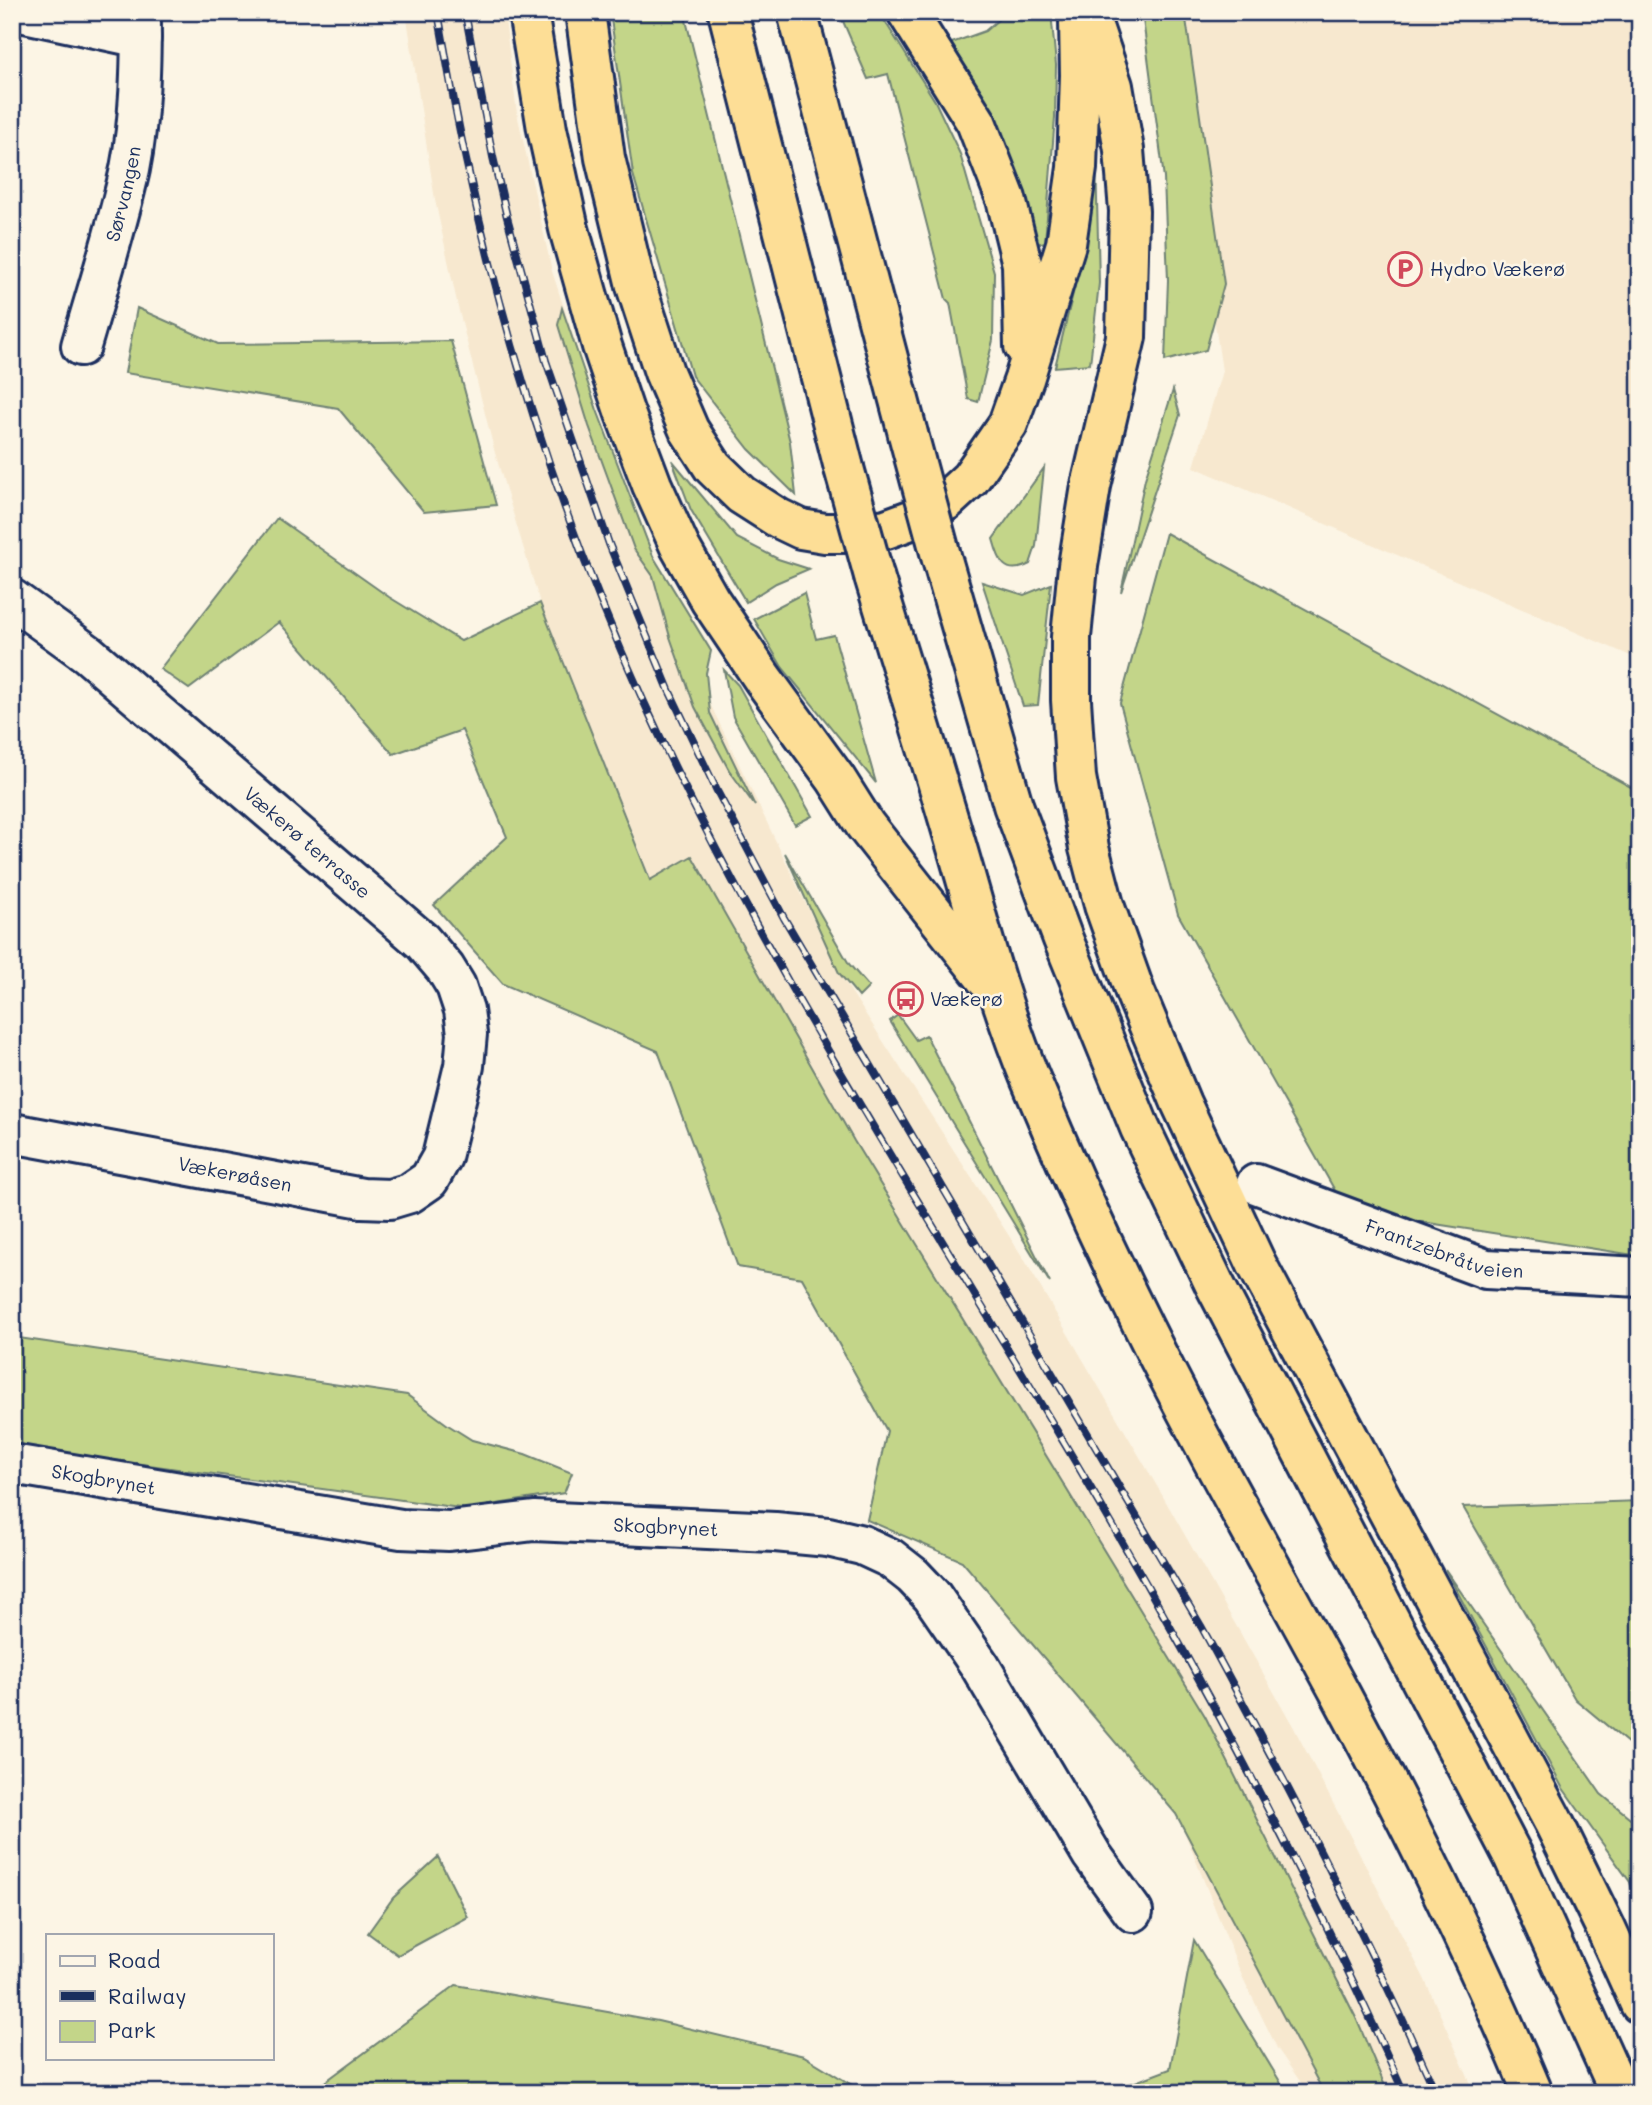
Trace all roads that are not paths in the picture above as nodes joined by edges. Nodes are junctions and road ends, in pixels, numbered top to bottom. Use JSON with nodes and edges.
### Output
{"nodes":[{"id":1,"x":20,"y":12,"type":"edge"},
{"id":2,"x":528,"y":12,"type":"edge"},
{"id":3,"x":585,"y":12,"type":"edge"},
{"id":4,"x":728,"y":12,"type":"edge"},
{"id":5,"x":797,"y":12,"type":"edge"},
{"id":6,"x":907,"y":12,"type":"edge"},
{"id":7,"x":1078,"y":12,"type":"edge"},
{"id":8,"x":1088,"y":12,"type":"edge"},
{"id":9,"x":141,"y":25,"type":"edge"},
{"id":10,"x":81,"y":346,"type":"dead end"},
{"id":11,"x":1024,"y":379,"type":"junction"},
{"id":12,"x":12,"y":599,"type":"edge"},
{"id":13,"x":999,"y":996,"type":"junction"},
{"id":14,"x":12,"y":1133,"type":"edge"},
{"id":15,"x":442,"y":1157,"type":"joint"},
{"id":16,"x":1256,"y":1184,"type":"dead end"},
{"id":17,"x":1640,"y":1277,"type":"edge"},
{"id":18,"x":12,"y":1464,"type":"edge"},
{"id":19,"x":1133,"y":1912,"type":"dead end"},
{"id":20,"x":1640,"y":2004,"type":"edge"},
{"id":21,"x":1533,"y":2093,"type":"edge"},
{"id":22,"x":1620,"y":2093,"type":"edge"}],
"edges":[{"from":1,"to":9,"type":"street","name":"Sørvangen"},
{"from":2,"to":13,"type":"highway"},
{"from":3,"to":11,"type":"highway"},
{"from":4,"to":13,"type":"highway","bridge":true},
{"from":5,"to":22,"type":"highway","bridge":true},
{"from":6,"to":11,"type":"highway"},
{"from":7,"to":11,"type":"highway"},
{"from":8,"to":20,"type":"highway"},
{"from":9,"to":10,"type":"street","name":"Sørvangen"},
{"from":12,"to":15,"type":"street","name":"Vækerø terrasse"},
{"from":13,"to":21,"type":"highway"},
{"from":14,"to":15,"type":"street","name":"Vækerøåsen"},
{"from":16,"to":17,"type":"street","name":"Frantzebråtveien"},
{"from":18,"to":19,"type":"street","name":"Skogbrynet"}]}
